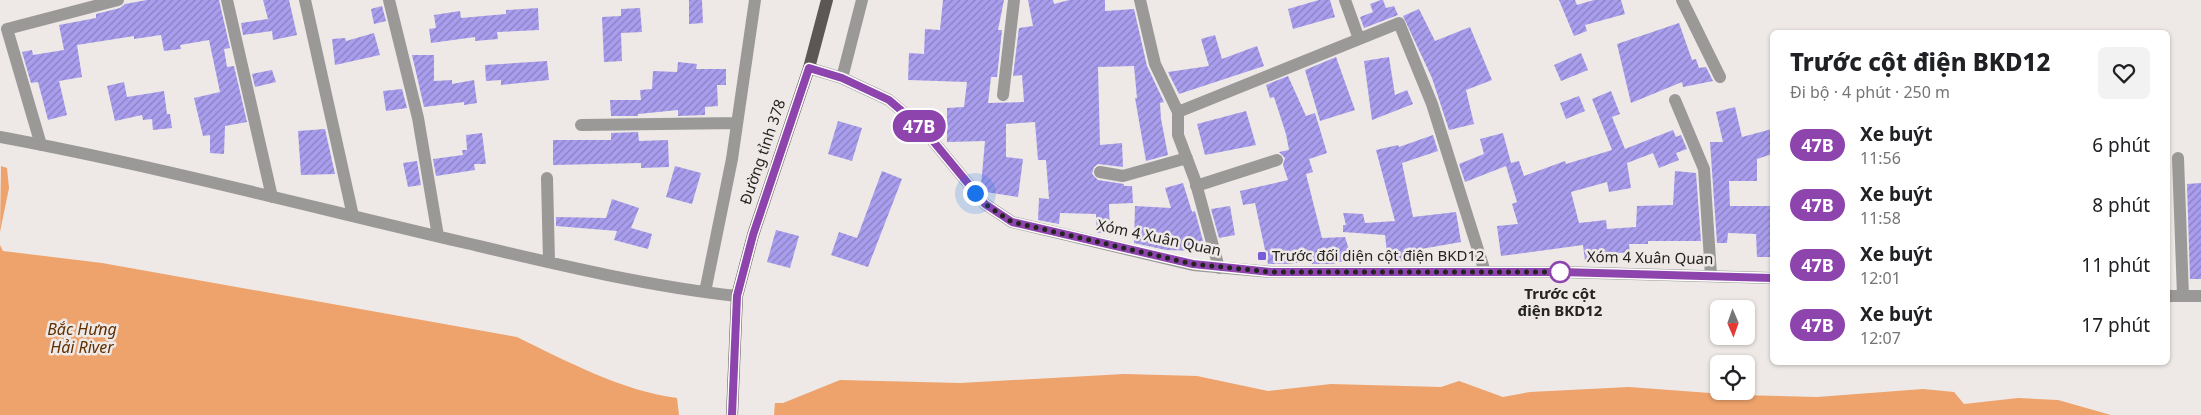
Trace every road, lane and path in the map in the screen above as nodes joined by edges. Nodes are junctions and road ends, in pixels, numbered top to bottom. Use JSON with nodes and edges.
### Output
{"nodes":[{"id":1,"x":118,"y":0,"type":"edge"},
{"id":2,"x":227,"y":0,"type":"edge"},
{"id":3,"x":305,"y":0,"type":"edge"},
{"id":4,"x":389,"y":0,"type":"edge"},
{"id":5,"x":755,"y":0,"type":"edge"},
{"id":6,"x":827,"y":0,"type":"edge"},
{"id":7,"x":862,"y":0,"type":"edge"},
{"id":8,"x":1014,"y":0,"type":"edge"},
{"id":9,"x":1140,"y":0,"type":"edge"},
{"id":10,"x":1345,"y":0,"type":"edge"},
{"id":11,"x":1682,"y":0,"type":"edge"},
{"id":12,"x":1359,"y":39,"type":"junction"},
{"id":13,"x":809,"y":68,"type":"junction"},
{"id":14,"x":1720,"y":77,"type":"dead end"},
{"id":15,"x":842,"y":78,"type":"junction"},
{"id":16,"x":1003,"y":95,"type":"dead end"},
{"id":17,"x":1675,"y":100,"type":"dead end"},
{"id":18,"x":1178,"y":112,"type":"junction"},
{"id":19,"x":737,"y":123,"type":"junction"},
{"id":20,"x":581,"y":125,"type":"dead end"},
{"id":21,"x":0,"y":137,"type":"edge"},
{"id":22,"x":42,"y":145,"type":"junction"},
{"id":23,"x":1187,"y":158,"type":"junction"},
{"id":24,"x":2178,"y":158,"type":"dead end"},
{"id":25,"x":1277,"y":160,"type":"dead end"},
{"id":26,"x":1100,"y":172,"type":"dead end"},
{"id":27,"x":547,"y":178,"type":"dead end"},
{"id":28,"x":1196,"y":186,"type":"junction"},
{"id":29,"x":272,"y":198,"type":"junction"},
{"id":30,"x":352,"y":216,"type":"junction"},
{"id":31,"x":438,"y":236,"type":"junction"},
{"id":32,"x":548,"y":262,"type":"junction"},
{"id":33,"x":1219,"y":268,"type":"junction"},
{"id":34,"x":1485,"y":272,"type":"junction"},
{"id":35,"x":1711,"y":275,"type":"junction"},
{"id":36,"x":1770,"y":278,"type":"edge"},
{"id":37,"x":704,"y":292,"type":"junction"},
{"id":38,"x":737,"y":296,"type":"junction"},
{"id":39,"x":2170,"y":296,"type":"edge"},
{"id":40,"x":2183,"y":296,"type":"junction"},
{"id":41,"x":2201,"y":296,"type":"edge"},
{"id":42,"x":732,"y":415,"type":"edge"}],
"edges":[{"from":1,"to":22,"type":"street"},
{"from":2,"to":29,"type":"street"},
{"from":3,"to":30,"type":"street"},
{"from":4,"to":31,"type":"street"},
{"from":5,"to":19,"type":"street"},
{"from":6,"to":13,"type":"main road","name":"Đường tỉnh 378"},
{"from":7,"to":15,"type":"street"},
{"from":8,"to":16,"type":"street"},
{"from":9,"to":18,"type":"street"},
{"from":10,"to":12,"type":"street"},
{"from":11,"to":14,"type":"street"},
{"from":12,"to":18,"type":"street"},
{"from":12,"to":34,"type":"street"},
{"from":13,"to":15,"type":"street","name":"Xóm 4 Xuân Quan"},
{"from":13,"to":38,"type":"main road","name":"Đường tỉnh 378"},
{"from":15,"to":33,"type":"street","name":"Xóm 4 Xuân Quan"},
{"from":17,"to":35,"type":"street"},
{"from":18,"to":23,"type":"street"},
{"from":19,"to":20,"type":"street"},
{"from":19,"to":37,"type":"street"},
{"from":21,"to":22,"type":"street"},
{"from":22,"to":29,"type":"street"},
{"from":23,"to":26,"type":"street"},
{"from":23,"to":28,"type":"street"},
{"from":24,"to":40,"type":"street"},
{"from":25,"to":28,"type":"street"},
{"from":27,"to":32,"type":"street"},
{"from":28,"to":33,"type":"street"},
{"from":29,"to":30,"type":"street"},
{"from":30,"to":31,"type":"street"},
{"from":31,"to":32,"type":"street"},
{"from":32,"to":37,"type":"street"},
{"from":33,"to":34,"type":"street","name":"Xóm 4 Xuân Quan"},
{"from":34,"to":35,"type":"street","name":"Xóm 4 Xuân Quan"},
{"from":35,"to":36,"type":"street","name":"Xóm 4 Xuân Quan"},
{"from":37,"to":38,"type":"street"},
{"from":38,"to":42,"type":"main road","name":"Đường tỉnh 378"},
{"from":39,"to":40,"type":"street"},
{"from":40,"to":41,"type":"street"}]}
